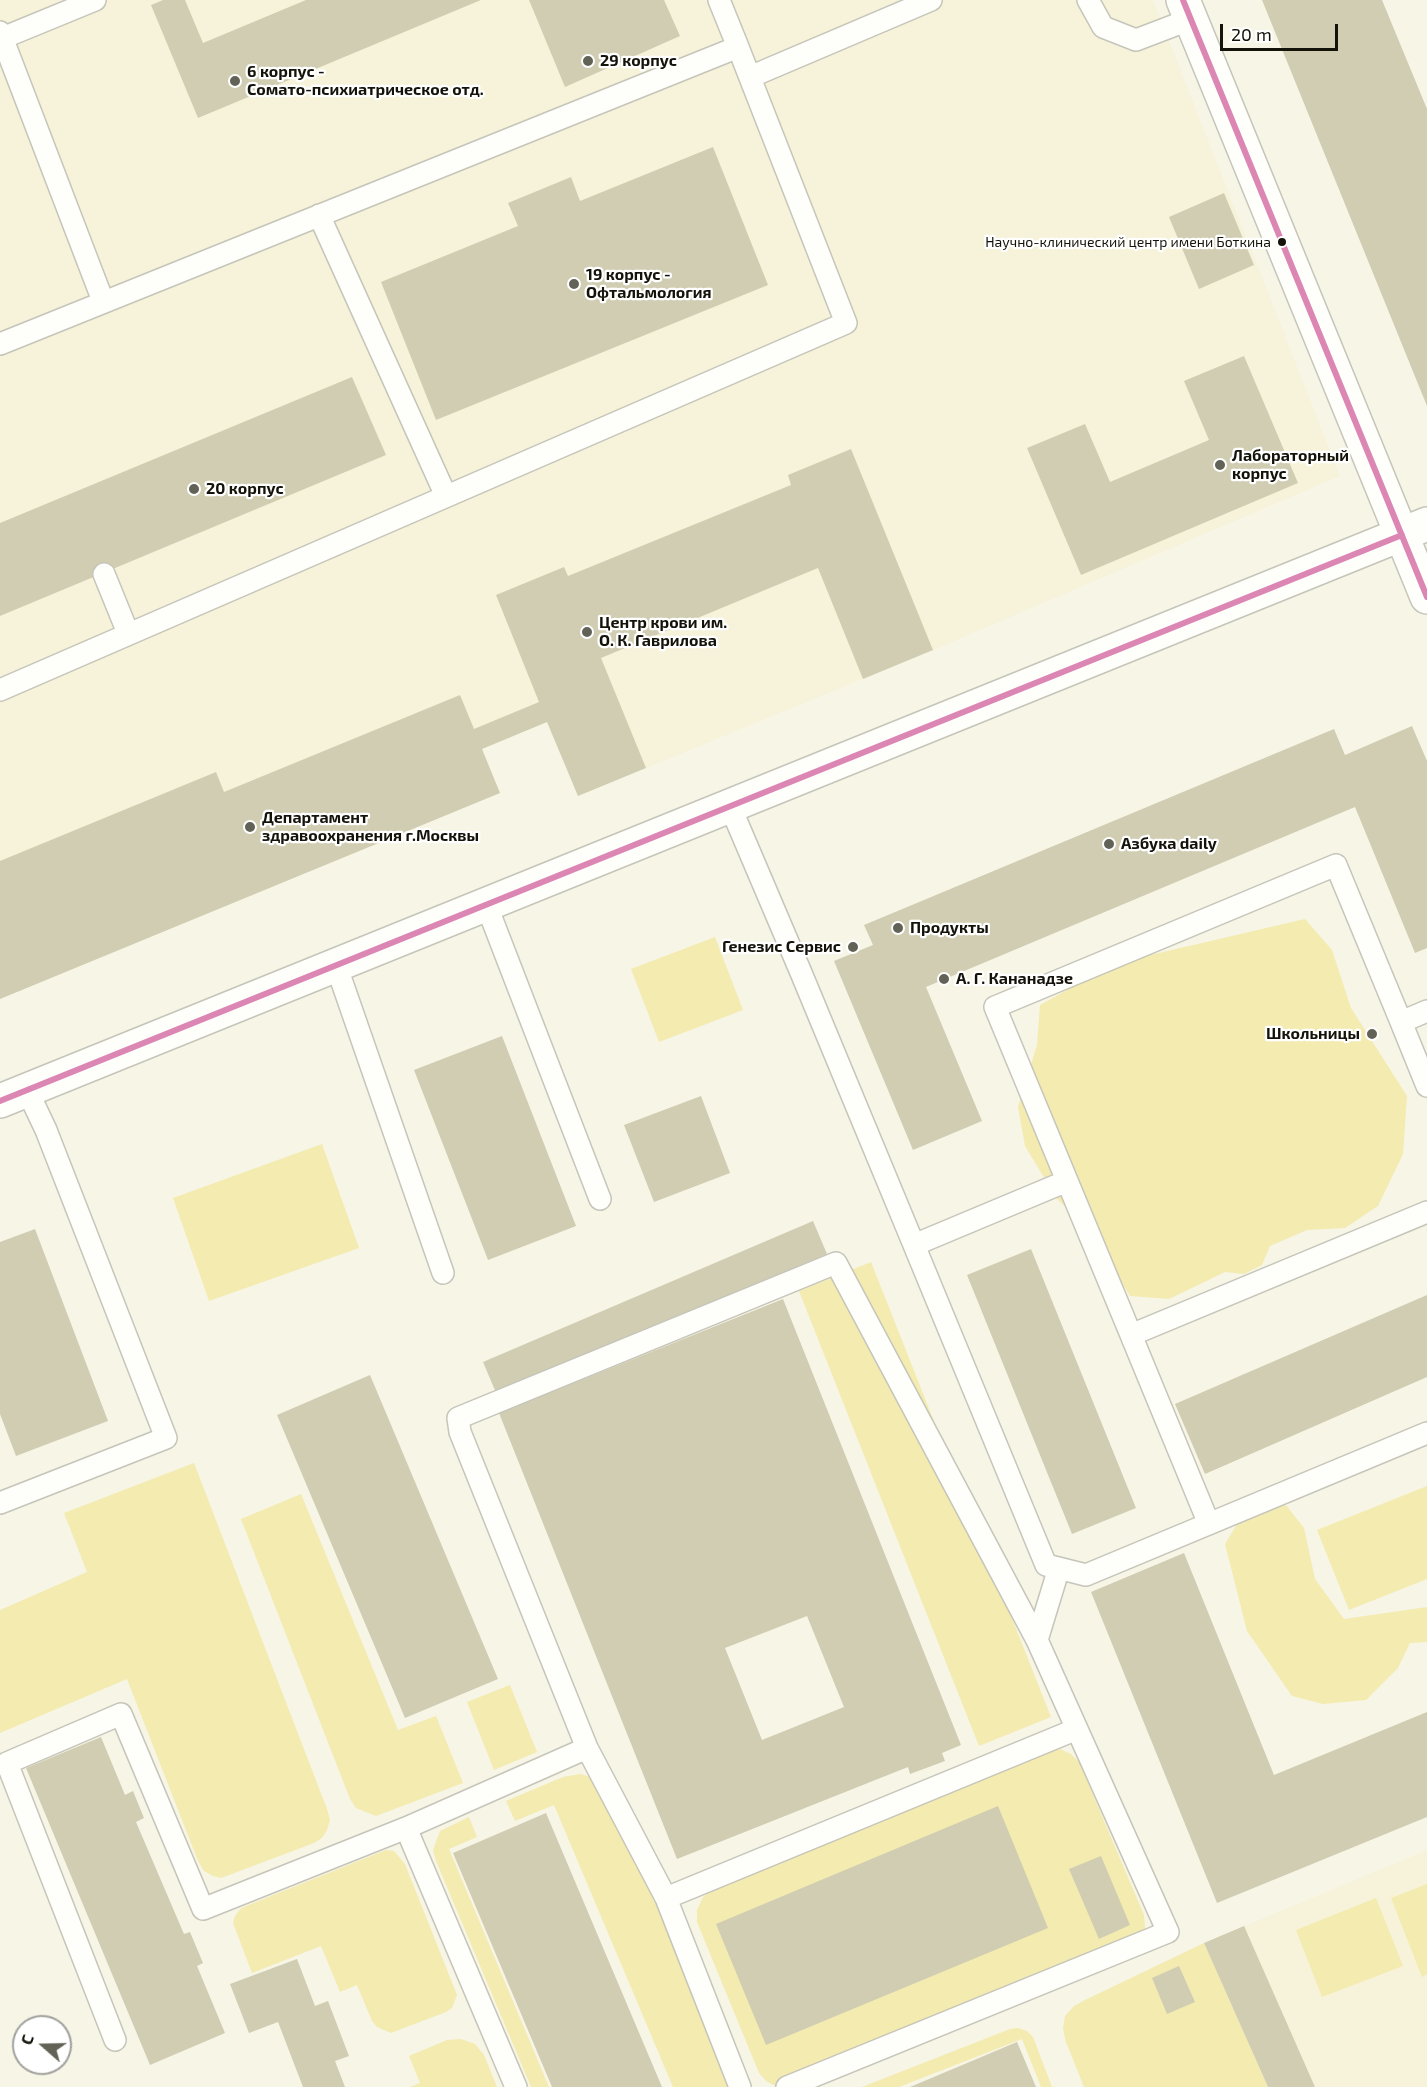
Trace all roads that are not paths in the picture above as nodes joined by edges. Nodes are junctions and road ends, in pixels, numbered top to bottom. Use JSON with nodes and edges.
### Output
{"nodes":[{"id":1,"x":95,"y":0,"type":"edge"},
{"id":2,"x":719,"y":0,"type":"edge"},
{"id":3,"x":931,"y":0,"type":"edge"},
{"id":4,"x":1088,"y":0,"type":"edge"},
{"id":5,"x":1187,"y":10,"type":"edge"},
{"id":6,"x":1,"y":36,"type":"edge"},
{"id":7,"x":738,"y":47,"type":"junction"},
{"id":8,"x":750,"y":77,"type":"junction"},
{"id":9,"x":319,"y":215,"type":"junction"},
{"id":10,"x":103,"y":301,"type":"junction"},
{"id":11,"x":0,"y":344,"type":"edge"},
{"id":12,"x":446,"y":496,"type":"junction"},
{"id":13,"x":1414,"y":529,"type":"edge"},
{"id":14,"x":104,"y":574,"type":"dead end"},
{"id":15,"x":1427,"y":597,"type":"edge"},
{"id":16,"x":128,"y":633,"type":"junction"},
{"id":17,"x":0,"y":690,"type":"edge"},
{"id":18,"x":730,"y":806,"type":"junction"},
{"id":19,"x":486,"y":904,"type":"junction"},
{"id":20,"x":336,"y":965,"type":"junction"},
{"id":21,"x":1427,"y":1011,"type":"edge"},
{"id":22,"x":1401,"y":1022,"type":"junction"},
{"id":23,"x":1427,"y":1086,"type":"edge"},
{"id":24,"x":13,"y":1095,"type":"edge"},
{"id":25,"x":1067,"y":1181,"type":"junction"},
{"id":26,"x":600,"y":1199,"type":"dead end"},
{"id":27,"x":1427,"y":1212,"type":"edge"},
{"id":28,"x":914,"y":1245,"type":"junction"},
{"id":29,"x":443,"y":1273,"type":"dead end"},
{"id":30,"x":1131,"y":1335,"type":"junction"},
{"id":31,"x":1427,"y":1433,"type":"edge"},
{"id":32,"x":0,"y":1503,"type":"edge"},
{"id":33,"x":1209,"y":1524,"type":"junction"},
{"id":34,"x":1059,"y":1568,"type":"junction"},
{"id":35,"x":1037,"y":1640,"type":"junction"},
{"id":36,"x":1077,"y":1728,"type":"junction"},
{"id":37,"x":587,"y":1748,"type":"junction"},
{"id":38,"x":406,"y":1828,"type":"junction"},
{"id":39,"x":666,"y":1898,"type":"junction"},
{"id":40,"x":115,"y":2040,"type":"dead end"},
{"id":41,"x":516,"y":2087,"type":"edge"},
{"id":42,"x":740,"y":2087,"type":"edge"},
{"id":43,"x":787,"y":2087,"type":"edge"}],
"edges":[{"from":1,"to":6,"type":"lane"},
{"from":2,"to":7,"type":"lane"},
{"from":3,"to":8,"type":"lane"},
{"from":4,"to":5,"type":"lane"},
{"from":5,"to":13,"type":"street"},
{"from":6,"to":10,"type":"lane"},
{"from":7,"to":8,"type":"lane"},
{"from":7,"to":9,"type":"lane"},
{"from":8,"to":12,"type":"lane"},
{"from":9,"to":10,"type":"lane"},
{"from":9,"to":12,"type":"lane"},
{"from":10,"to":11,"type":"lane"},
{"from":12,"to":16,"type":"lane"},
{"from":13,"to":15,"type":"street"},
{"from":13,"to":18,"type":"street"},
{"from":14,"to":16,"type":"lane"},
{"from":16,"to":17,"type":"lane"},
{"from":18,"to":19,"type":"street"},
{"from":18,"to":28,"type":"lane"},
{"from":19,"to":20,"type":"street"},
{"from":19,"to":26,"type":"lane"},
{"from":20,"to":24,"type":"street"},
{"from":20,"to":29,"type":"lane"},
{"from":21,"to":22,"type":"lane"},
{"from":22,"to":23,"type":"lane"},
{"from":22,"to":25,"type":"lane"},
{"from":24,"to":32,"type":"lane"},
{"from":25,"to":28,"type":"lane"},
{"from":25,"to":30,"type":"lane"},
{"from":27,"to":30,"type":"lane"},
{"from":28,"to":34,"type":"lane"},
{"from":30,"to":33,"type":"lane"},
{"from":31,"to":33,"type":"lane"},
{"from":33,"to":34,"type":"lane"},
{"from":34,"to":35,"type":"lane"},
{"from":35,"to":36,"type":"lane"},
{"from":35,"to":37,"type":"lane"},
{"from":36,"to":39,"type":"lane"},
{"from":36,"to":43,"type":"lane"},
{"from":37,"to":38,"type":"lane"},
{"from":37,"to":39,"type":"lane"},
{"from":38,"to":40,"type":"lane"},
{"from":38,"to":41,"type":"lane"},
{"from":39,"to":42,"type":"lane"}]}
